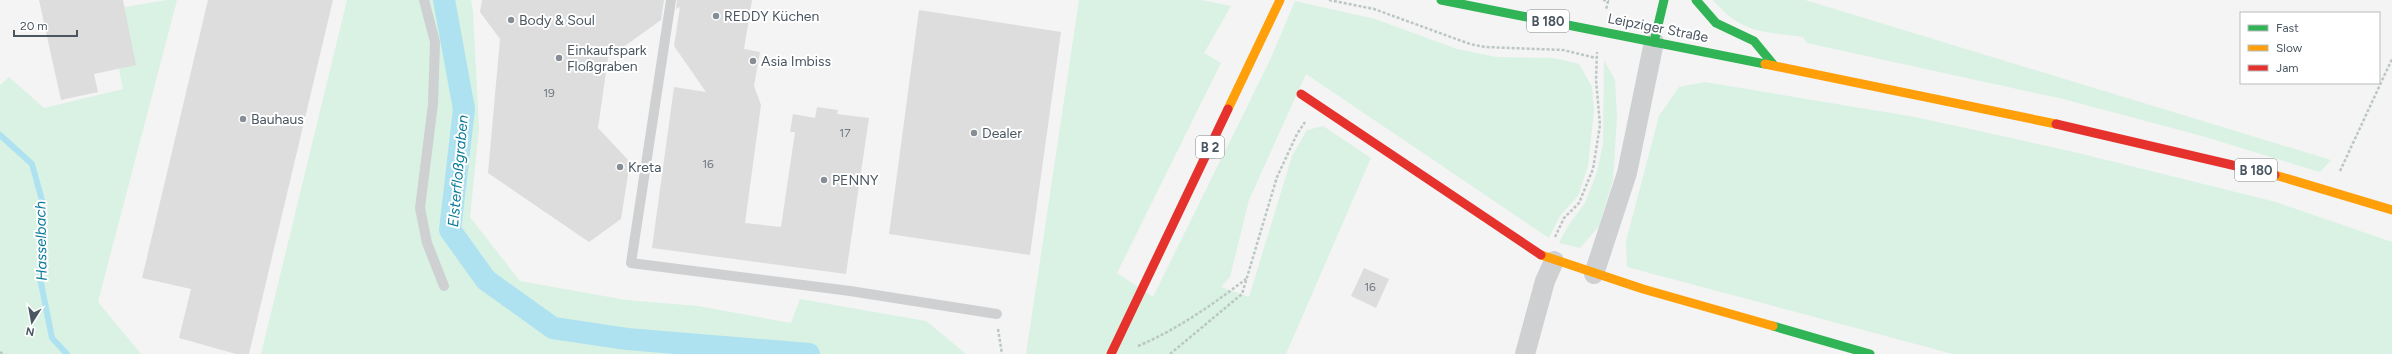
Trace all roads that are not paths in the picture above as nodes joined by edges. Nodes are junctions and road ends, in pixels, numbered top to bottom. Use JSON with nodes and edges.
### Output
{"nodes":[{"id":1,"x":424,"y":0,"type":"edge"},
{"id":2,"x":671,"y":0,"type":"edge"},
{"id":3,"x":1280,"y":0,"type":"edge"},
{"id":4,"x":1441,"y":0,"type":"edge"},
{"id":5,"x":1664,"y":0,"type":"edge"},
{"id":6,"x":1696,"y":0,"type":"edge"},
{"id":7,"x":1654,"y":42,"type":"junction"},
{"id":8,"x":1773,"y":64,"type":"junction"},
{"id":9,"x":1301,"y":94,"type":"dead end"},
{"id":10,"x":2392,"y":210,"type":"edge"},
{"id":11,"x":1550,"y":260,"type":"junction"},
{"id":12,"x":1594,"y":274,"type":"junction"},
{"id":13,"x":444,"y":286,"type":"dead end"},
{"id":14,"x":997,"y":314,"type":"road end"},
{"id":15,"x":1111,"y":354,"type":"edge"},
{"id":16,"x":1526,"y":354,"type":"edge"},
{"id":17,"x":1870,"y":354,"type":"edge"}],
"edges":[{"from":1,"to":13,"type":"lane"},
{"from":2,"to":14,"type":"lane"},
{"from":3,"to":15,"type":"main road","number":"B 2"},
{"from":4,"to":7,"type":"main road","name":"Leipziger Straße","number":"B 180"},
{"from":5,"to":7,"type":"main road"},
{"from":6,"to":8,"type":"main road"},
{"from":7,"to":8,"type":"main road","name":"Leipziger Straße","number":"B 180"},
{"from":7,"to":12,"type":"street"},
{"from":8,"to":10,"type":"main road","name":"Leipziger Straße","number":"B 180"},
{"from":9,"to":11,"type":"main road"},
{"from":11,"to":12,"type":"main road"},
{"from":11,"to":16,"type":"street"},
{"from":12,"to":17,"type":"main road"}]}
